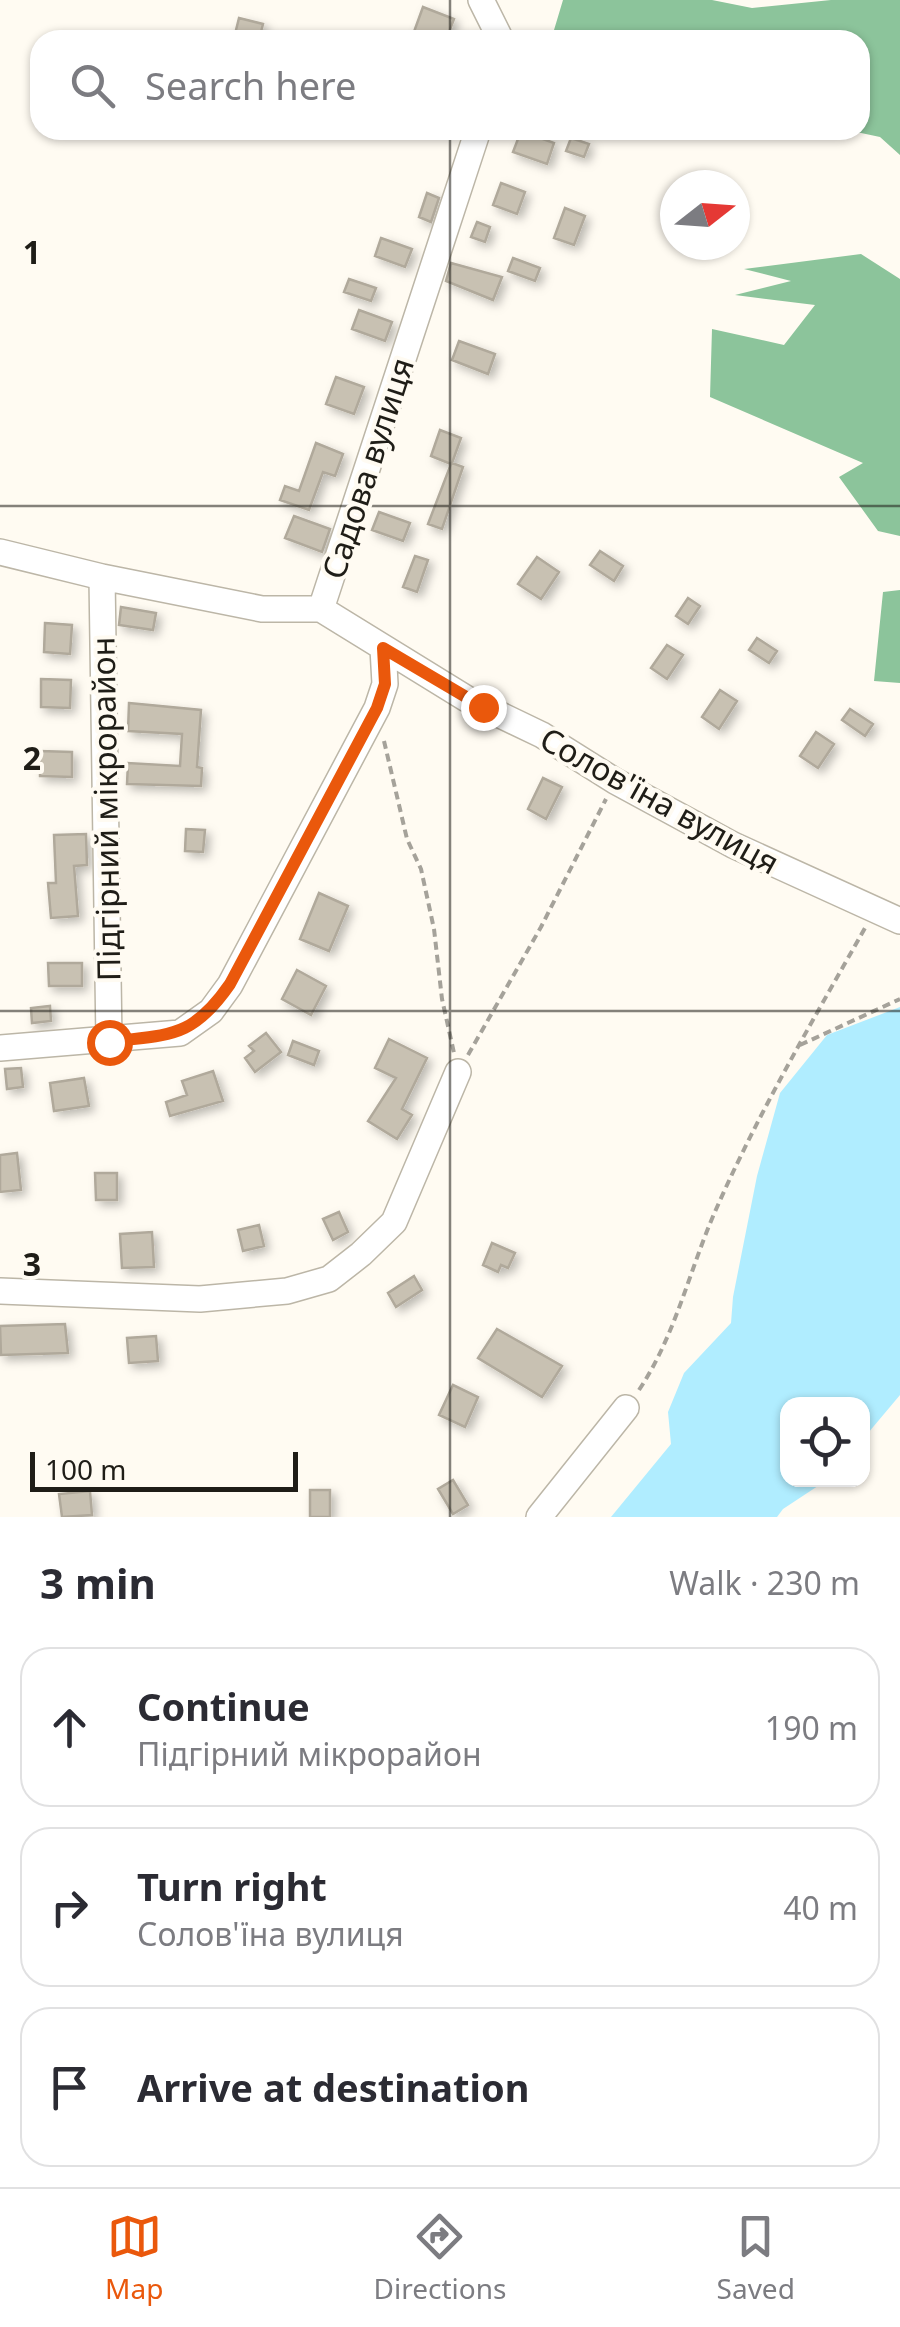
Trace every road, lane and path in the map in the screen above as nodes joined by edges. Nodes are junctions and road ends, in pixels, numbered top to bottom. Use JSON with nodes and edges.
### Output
{"nodes":[{"id":1,"x":481,"y":0,"type":"edge"},
{"id":2,"x":496,"y":30,"type":"edge"},
{"id":3,"x":475,"y":140,"type":"edge"},
{"id":4,"x":0,"y":552,"type":"edge"},
{"id":5,"x":102,"y":577,"type":"junction"},
{"id":6,"x":321,"y":609,"type":"junction"},
{"id":7,"x":383,"y":648,"type":"junction"},
{"id":8,"x":377,"y":708,"type":"junction"},
{"id":9,"x":615,"y":781,"type":"junction"},
{"id":10,"x":875,"y":911,"type":"junction"},
{"id":11,"x":900,"y":921,"type":"edge"},
{"id":12,"x":900,"y":999,"type":"edge"},
{"id":13,"x":109,"y":1042,"type":"junction"},
{"id":14,"x":799,"y":1045,"type":"junction"},
{"id":15,"x":0,"y":1048,"type":"edge"},
{"id":16,"x":458,"y":1072,"type":"junction"},
{"id":17,"x":0,"y":1291,"type":"edge"},
{"id":18,"x":626,"y":1408,"type":"joint"},
{"id":19,"x":539,"y":1517,"type":"edge"}],
"edges":[{"from":1,"to":2,"type":"street"},
{"from":3,"to":6,"type":"street","name":"Садова вулиця"},
{"from":4,"to":5,"type":"street","name":"Садова вулиця"},
{"from":5,"to":6,"type":"street","name":"Садова вулиця"},
{"from":5,"to":13,"type":"street","name":"Підгірний мікрорайон"},
{"from":6,"to":7,"type":"street","name":"Солов'їна вулиця"},
{"from":7,"to":8,"type":"street"},
{"from":7,"to":9,"type":"street","name":"Солов'їна вулиця"},
{"from":8,"to":13,"type":"street"},
{"from":8,"to":16,"type":"path"},
{"from":9,"to":10,"type":"street","name":"Солов'їна вулиця"},
{"from":9,"to":16,"type":"path"},
{"from":10,"to":11,"type":"street","name":"Солов'їна вулиця"},
{"from":10,"to":14,"type":"path"},
{"from":12,"to":14,"type":"path"},
{"from":13,"to":15,"type":"street"},
{"from":14,"to":18,"type":"path"},
{"from":16,"to":17,"type":"street"},
{"from":18,"to":19,"type":"street"}]}
